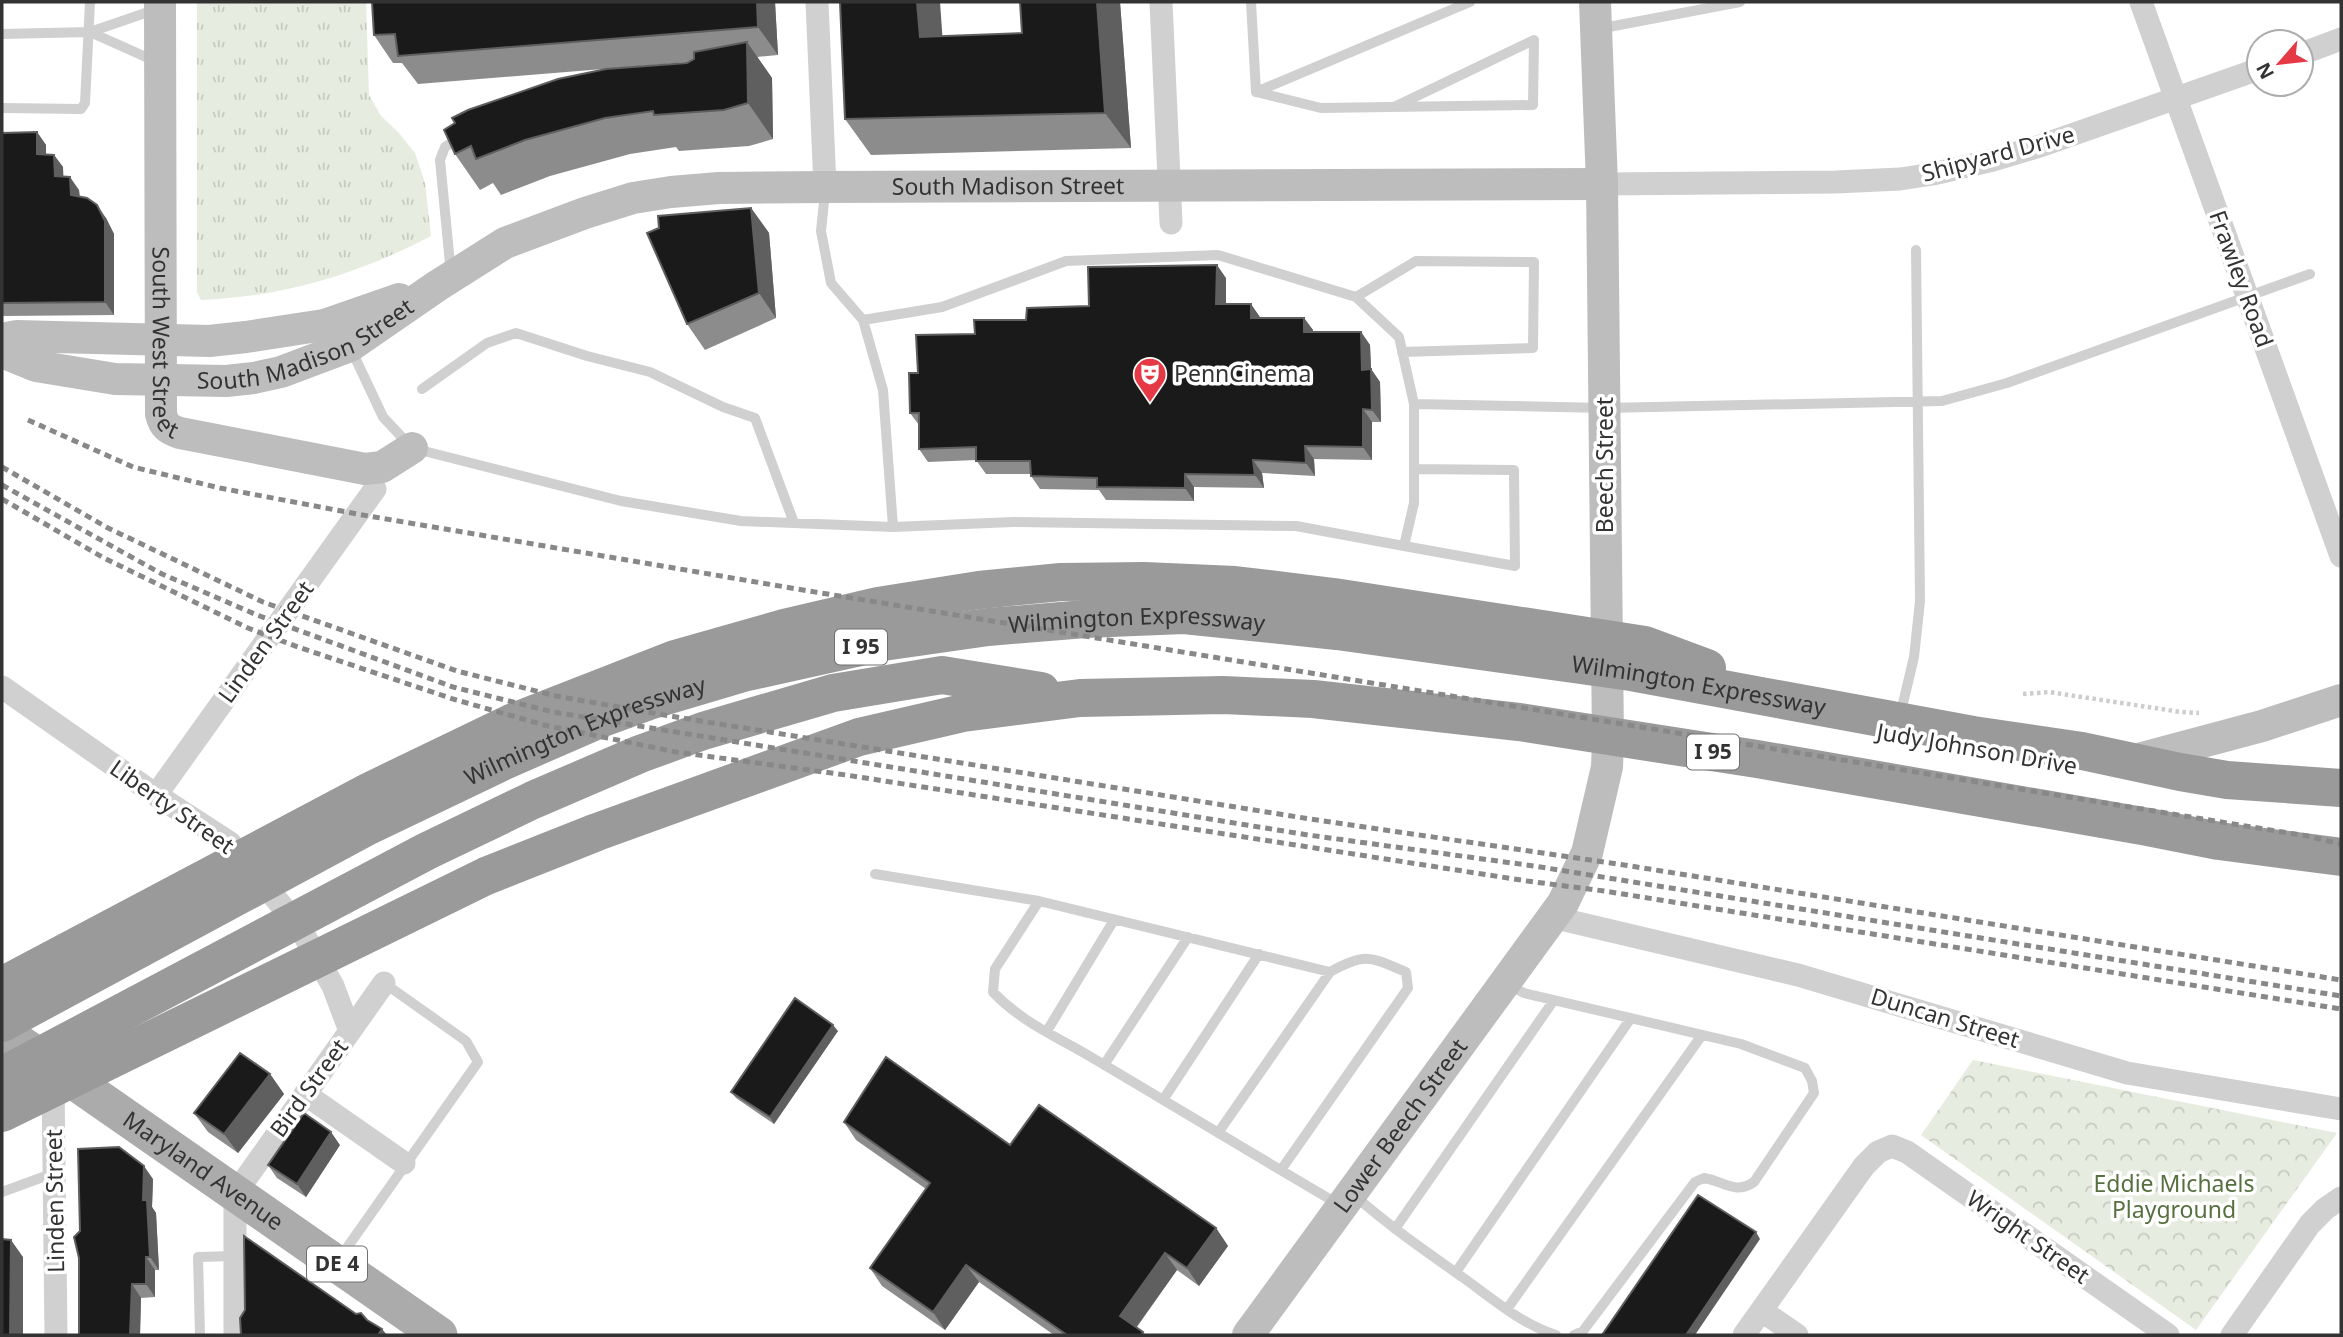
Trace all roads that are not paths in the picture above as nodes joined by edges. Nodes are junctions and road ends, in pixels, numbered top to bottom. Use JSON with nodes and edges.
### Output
{"nodes":[{"id":1,"x":90,"y":2,"type":"edge"},
{"id":2,"x":817,"y":2,"type":"edge"},
{"id":3,"x":1161,"y":2,"type":"edge"},
{"id":4,"x":1251,"y":2,"type":"edge"},
{"id":5,"x":1470,"y":2,"type":"edge"},
{"id":6,"x":1740,"y":2,"type":"edge"},
{"id":7,"x":2141,"y":2,"type":"edge"},
{"id":8,"x":160,"y":5,"type":"edge"},
{"id":9,"x":1690,"y":7,"type":"edge"},
{"id":10,"x":1595,"y":16,"type":"edge"},
{"id":11,"x":90,"y":32,"type":"junction"},
{"id":12,"x":2,"y":34,"type":"edge"},
{"id":13,"x":2341,"y":39,"type":"edge"},
{"id":14,"x":2315,"y":49,"type":"edge"},
{"id":15,"x":160,"y":64,"type":"junction"},
{"id":16,"x":2245,"y":74,"type":"edge"},
{"id":17,"x":1256,"y":92,"type":"junction"},
{"id":18,"x":2175,"y":100,"type":"junction"},
{"id":19,"x":1394,"y":107,"type":"junction"},
{"id":20,"x":2,"y":108,"type":"edge"},
{"id":21,"x":477,"y":130,"type":"edge"},
{"id":22,"x":1602,"y":184,"type":"junction"},
{"id":23,"x":1171,"y":185,"type":"junction"},
{"id":24,"x":825,"y":187,"type":"junction"},
{"id":25,"x":1171,"y":223,"type":"dead end"},
{"id":26,"x":1916,"y":250,"type":"dead end"},
{"id":27,"x":2310,"y":274,"type":"dead end"},
{"id":28,"x":444,"y":281,"type":"junction"},
{"id":29,"x":2247,"y":296,"type":"junction"},
{"id":30,"x":1356,"y":297,"type":"junction"},
{"id":31,"x":863,"y":320,"type":"junction"},
{"id":32,"x":2,"y":339,"type":"edge"},
{"id":33,"x":162,"y":339,"type":"junction"},
{"id":34,"x":350,"y":346,"type":"junction"},
{"id":35,"x":2,"y":352,"type":"edge"},
{"id":36,"x":1402,"y":352,"type":"junction"},
{"id":37,"x":161,"y":379,"type":"junction"},
{"id":38,"x":422,"y":389,"type":"dead end"},
{"id":39,"x":1917,"y":403,"type":"junction"},
{"id":40,"x":1414,"y":404,"type":"junction"},
{"id":41,"x":1605,"y":408,"type":"junction"},
{"id":42,"x":412,"y":448,"type":"junction"},
{"id":43,"x":1414,"y":469,"type":"junction"},
{"id":44,"x":375,"y":489,"type":"dead end"},
{"id":45,"x":794,"y":523,"type":"junction"},
{"id":46,"x":893,"y":527,"type":"junction"},
{"id":47,"x":1404,"y":545,"type":"junction"},
{"id":48,"x":2341,"y":556,"type":"edge"},
{"id":49,"x":1607,"y":683,"type":"junction"},
{"id":50,"x":2,"y":687,"type":"edge"},
{"id":51,"x":1080,"y":698,"type":"junction"},
{"id":52,"x":2341,"y":700,"type":"edge"},
{"id":53,"x":1795,"y":701,"type":"junction"},
{"id":54,"x":1896,"y":736,"type":"junction"},
{"id":55,"x":2341,"y":788,"type":"edge"},
{"id":56,"x":156,"y":794,"type":"junction"},
{"id":57,"x":2341,"y":857,"type":"edge"},
{"id":58,"x":875,"y":874,"type":"dead end"},
{"id":59,"x":1039,"y":901,"type":"junction"},
{"id":60,"x":1552,"y":917,"type":"junction"},
{"id":61,"x":1114,"y":920,"type":"junction"},
{"id":62,"x":1188,"y":937,"type":"junction"},
{"id":63,"x":1259,"y":954,"type":"junction"},
{"id":64,"x":12,"y":966,"type":"edge"},
{"id":65,"x":1330,"y":972,"type":"junction"},
{"id":66,"x":384,"y":983,"type":"joint"},
{"id":67,"x":1504,"y":983,"type":"junction"},
{"id":68,"x":1554,"y":1000,"type":"junction"},
{"id":69,"x":1632,"y":1018,"type":"junction"},
{"id":70,"x":2,"y":1023,"type":"edge"},
{"id":71,"x":2,"y":1031,"type":"edge"},
{"id":72,"x":350,"y":1031,"type":"junction"},
{"id":73,"x":1047,"y":1031,"type":"junction"},
{"id":74,"x":1702,"y":1035,"type":"junction"},
{"id":75,"x":1104,"y":1065,"type":"junction"},
{"id":76,"x":53,"y":1066,"type":"junction"},
{"id":77,"x":2,"y":1076,"type":"edge"},
{"id":78,"x":304,"y":1094,"type":"junction"},
{"id":79,"x":1163,"y":1100,"type":"junction"},
{"id":80,"x":2341,"y":1109,"type":"edge"},
{"id":81,"x":2,"y":1113,"type":"edge"},
{"id":82,"x":1219,"y":1133,"type":"junction"},
{"id":83,"x":404,"y":1163,"type":"junction"},
{"id":84,"x":1281,"y":1170,"type":"junction"},
{"id":85,"x":54,"y":1173,"type":"junction"},
{"id":86,"x":2,"y":1192,"type":"edge"},
{"id":87,"x":235,"y":1194,"type":"junction"},
{"id":88,"x":2341,"y":1198,"type":"edge"},
{"id":89,"x":1347,"y":1200,"type":"junction"},
{"id":90,"x":1395,"y":1229,"type":"junction"},
{"id":91,"x":235,"y":1256,"type":"junction"},
{"id":92,"x":336,"y":1264,"type":"junction"},
{"id":93,"x":1456,"y":1272,"type":"junction"},
{"id":94,"x":1507,"y":1309,"type":"junction"},
{"id":95,"x":1762,"y":1311,"type":"junction"},
{"id":96,"x":426,"y":1331,"type":"edge"},
{"id":97,"x":56,"y":1335,"type":"edge"},
{"id":98,"x":200,"y":1335,"type":"edge"},
{"id":99,"x":235,"y":1335,"type":"edge"},
{"id":100,"x":1248,"y":1335,"type":"edge"},
{"id":101,"x":1556,"y":1335,"type":"edge"},
{"id":102,"x":1574,"y":1335,"type":"edge"},
{"id":103,"x":1744,"y":1335,"type":"edge"},
{"id":104,"x":1797,"y":1335,"type":"edge"},
{"id":105,"x":2168,"y":1335,"type":"edge"},
{"id":106,"x":2232,"y":1335,"type":"edge"}],
"edges":[{"from":1,"to":11,"type":"lane"},
{"from":2,"to":24,"type":"street"},
{"from":3,"to":23,"type":"street"},
{"from":4,"to":17,"type":"lane"},
{"from":5,"to":17,"type":"lane"},
{"from":6,"to":9,"type":"lane"},
{"from":7,"to":18,"type":"street","name":"Frawley Road"},
{"from":8,"to":11,"type":"lane"},
{"from":8,"to":15,"type":"street","name":"South West Street"},
{"from":9,"to":10,"type":"lane"},
{"from":10,"to":22,"type":"street","name":"Beech Street"},
{"from":11,"to":12,"type":"lane"},
{"from":11,"to":15,"type":"lane"},
{"from":11,"to":20,"type":"lane"},
{"from":13,"to":14,"type":"street"},
{"from":15,"to":33,"type":"street","name":"South West Street"},
{"from":16,"to":18,"type":"street","name":"Shipyard Drive"},
{"from":17,"to":19,"type":"lane"},
{"from":18,"to":22,"type":"street","name":"Shipyard Drive"},
{"from":18,"to":29,"type":"street","name":"Frawley Road"},
{"from":19,"to":19,"type":"lane"},
{"from":21,"to":28,"type":"lane"},
{"from":22,"to":23,"type":"street","name":"South Madison Street"},
{"from":22,"to":41,"type":"street","name":"Beech Street"},
{"from":23,"to":24,"type":"street","name":"South Madison Street"},
{"from":23,"to":25,"type":"street"},
{"from":24,"to":28,"type":"street","name":"South Madison Street"},
{"from":24,"to":31,"type":"lane"},
{"from":26,"to":39,"type":"lane"},
{"from":27,"to":29,"type":"lane"},
{"from":28,"to":33,"type":"street","name":"South Madison Street"},
{"from":28,"to":34,"type":"street","name":"South Madison Street"},
{"from":29,"to":39,"type":"lane"},
{"from":29,"to":48,"type":"street","name":"Frawley Road"},
{"from":30,"to":31,"type":"lane"},
{"from":30,"to":36,"type":"lane"},
{"from":30,"to":36,"type":"lane"},
{"from":31,"to":46,"type":"lane"},
{"from":32,"to":33,"type":"street","name":"South Madison Street"},
{"from":33,"to":37,"type":"street","name":"South West Street"},
{"from":34,"to":37,"type":"street","name":"South Madison Street"},
{"from":34,"to":42,"type":"lane"},
{"from":35,"to":37,"type":"street","name":"South Madison Street"},
{"from":36,"to":40,"type":"lane"},
{"from":37,"to":42,"type":"street","name":"South West Street"},
{"from":38,"to":45,"type":"lane"},
{"from":39,"to":41,"type":"lane"},
{"from":39,"to":54,"type":"lane"},
{"from":40,"to":41,"type":"lane"},
{"from":40,"to":43,"type":"lane"},
{"from":41,"to":49,"type":"street","name":"Beech Street"},
{"from":42,"to":45,"type":"lane"},
{"from":43,"to":47,"type":"lane"},
{"from":43,"to":47,"type":"lane"},
{"from":44,"to":56,"type":"street","name":"Linden Street"},
{"from":45,"to":46,"type":"lane"},
{"from":46,"to":47,"type":"lane"},
{"from":49,"to":54,"type":"street","name":"Judy Johnson Drive"},
{"from":49,"to":60,"type":"street","name":"Beech Street"},
{"from":50,"to":56,"type":"street","name":"Liberty Street"},
{"from":51,"to":57,"type":"highway","number":"I 95"},
{"from":51,"to":77,"type":"highway"},
{"from":51,"to":81,"type":"highway","number":"I 95"},
{"from":52,"to":54,"type":"street","name":"Judy Johnson Drive"},
{"from":53,"to":55,"type":"highway","name":"Wilmington Expressway","number":"I 95"},
{"from":53,"to":64,"type":"highway"},
{"from":53,"to":70,"type":"highway","name":"Wilmington Expressway","number":"I 95"},
{"from":56,"to":72,"type":"street","name":"Liberty Street"},
{"from":58,"to":59,"type":"lane"},
{"from":59,"to":61,"type":"lane"},
{"from":59,"to":73,"type":"lane"},
{"from":60,"to":67,"type":"street","name":"Lower Beech Street"},
{"from":60,"to":80,"type":"street","name":"Duncan Street"},
{"from":61,"to":62,"type":"lane"},
{"from":61,"to":73,"type":"lane"},
{"from":62,"to":63,"type":"lane"},
{"from":62,"to":75,"type":"lane"},
{"from":63,"to":65,"type":"lane"},
{"from":63,"to":79,"type":"lane"},
{"from":65,"to":82,"type":"lane"},
{"from":65,"to":84,"type":"lane"},
{"from":66,"to":72,"type":"street","name":"Bird Street"},
{"from":66,"to":83,"type":"lane"},
{"from":67,"to":68,"type":"lane"},
{"from":67,"to":89,"type":"street","name":"Lower Beech Street"},
{"from":68,"to":69,"type":"lane"},
{"from":68,"to":90,"type":"lane"},
{"from":69,"to":74,"type":"lane"},
{"from":69,"to":93,"type":"lane"},
{"from":71,"to":76,"type":"main road","name":"Maryland Avenue","number":"DE 4"},
{"from":72,"to":78,"type":"street","name":"Bird Street"},
{"from":73,"to":75,"type":"lane"},
{"from":74,"to":94,"type":"lane"},
{"from":74,"to":102,"type":"lane"},
{"from":75,"to":79,"type":"lane"},
{"from":76,"to":85,"type":"street","name":"Linden Street"},
{"from":76,"to":87,"type":"main road","name":"Maryland Avenue","number":"DE 4"},
{"from":78,"to":83,"type":"street"},
{"from":78,"to":87,"type":"street","name":"Bird Street"},
{"from":79,"to":82,"type":"lane"},
{"from":82,"to":84,"type":"lane"},
{"from":83,"to":92,"type":"lane"},
{"from":84,"to":89,"type":"lane"},
{"from":85,"to":86,"type":"lane"},
{"from":85,"to":97,"type":"street","name":"Linden Street"},
{"from":87,"to":91,"type":"street"},
{"from":87,"to":92,"type":"main road","name":"Maryland Avenue","number":"DE 4"},
{"from":88,"to":106,"type":"street"},
{"from":89,"to":90,"type":"lane"},
{"from":89,"to":100,"type":"street","name":"Lower Beech Street"},
{"from":90,"to":93,"type":"lane"},
{"from":91,"to":98,"type":"lane"},
{"from":91,"to":99,"type":"street"},
{"from":92,"to":96,"type":"main road","name":"Maryland Avenue","number":"DE 4"},
{"from":93,"to":94,"type":"lane"},
{"from":94,"to":101,"type":"lane"},
{"from":95,"to":103,"type":"street"},
{"from":95,"to":104,"type":"street"},
{"from":95,"to":105,"type":"street","name":"Wright Street"}]}
